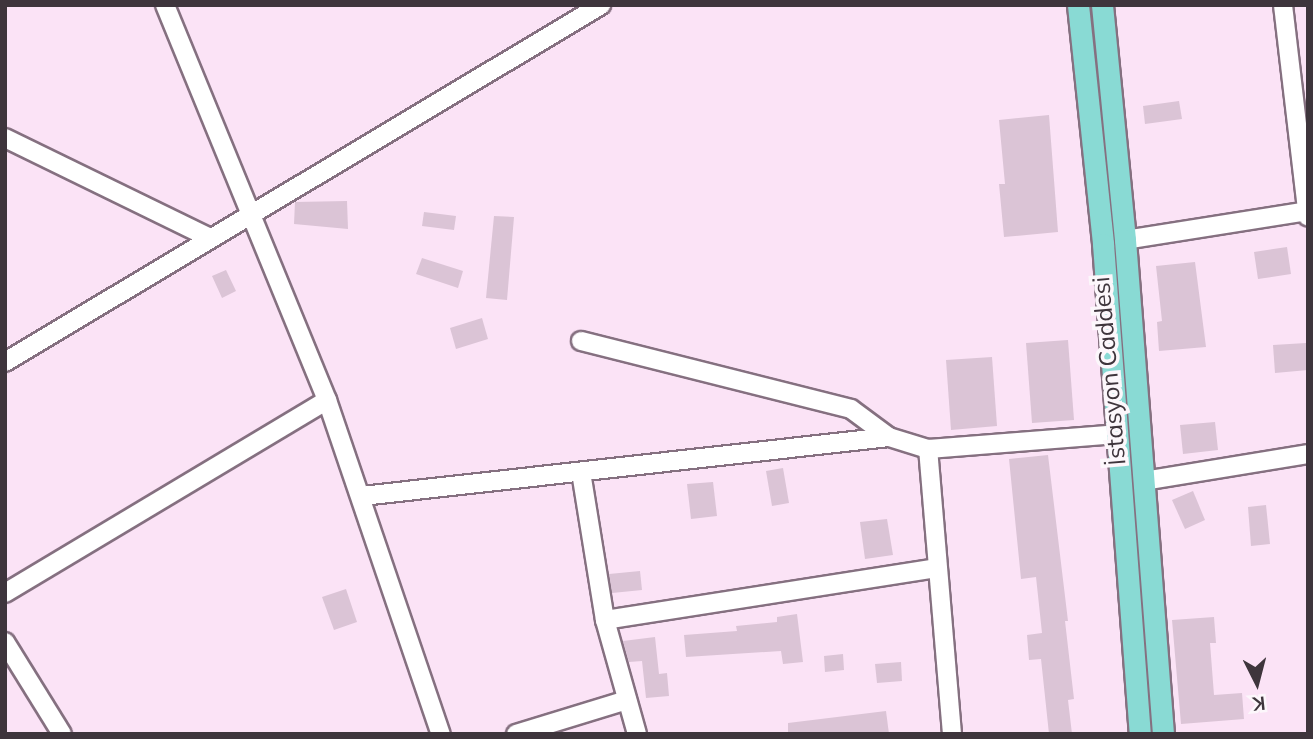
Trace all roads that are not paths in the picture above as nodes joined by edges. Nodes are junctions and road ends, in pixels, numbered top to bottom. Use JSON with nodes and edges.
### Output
{"nodes":[{"id":1,"x":165,"y":5,"type":"edge"},
{"id":2,"x":601,"y":5,"type":"edge"},
{"id":3,"x":1078,"y":5,"type":"edge"},
{"id":4,"x":1102,"y":5,"type":"edge"},
{"id":5,"x":1283,"y":5,"type":"edge"},
{"id":6,"x":5,"y":138,"type":"edge"},
{"id":7,"x":1307,"y":211,"type":"edge"},
{"id":8,"x":250,"y":216,"type":"junction"},
{"id":9,"x":1308,"y":217,"type":"edge"},
{"id":10,"x":209,"y":238,"type":"junction"},
{"id":11,"x":1125,"y":240,"type":"junction"},
{"id":12,"x":581,"y":341,"type":"dead end"},
{"id":13,"x":5,"y":362,"type":"edge"},
{"id":14,"x":327,"y":400,"type":"junction"},
{"id":15,"x":1117,"y":434,"type":"junction"},
{"id":16,"x":889,"y":437,"type":"junction"},
{"id":17,"x":929,"y":449,"type":"junction"},
{"id":18,"x":1308,"y":454,"type":"edge"},
{"id":19,"x":581,"y":472,"type":"junction"},
{"id":20,"x":1144,"y":481,"type":"junction"},
{"id":21,"x":362,"y":496,"type":"junction"},
{"id":22,"x":937,"y":568,"type":"junction"},
{"id":23,"x":5,"y":593,"type":"edge"},
{"id":24,"x":605,"y":620,"type":"junction"},
{"id":25,"x":5,"y":642,"type":"edge"},
{"id":26,"x":627,"y":700,"type":"junction"},
{"id":27,"x":62,"y":734,"type":"edge"},
{"id":28,"x":440,"y":734,"type":"edge"},
{"id":29,"x":516,"y":734,"type":"edge"},
{"id":30,"x":637,"y":734,"type":"edge"},
{"id":31,"x":952,"y":734,"type":"edge"},
{"id":32,"x":1140,"y":734,"type":"edge"},
{"id":33,"x":1163,"y":734,"type":"edge"}],
"edges":[{"from":1,"to":8,"type":"street"},
{"from":2,"to":8,"type":"street"},
{"from":3,"to":15,"type":"main road"},
{"from":4,"to":11,"type":"main road","name":"İstasyon Caddesi"},
{"from":5,"to":7,"type":"street"},
{"from":6,"to":10,"type":"street"},
{"from":7,"to":9,"type":"street"},
{"from":7,"to":11,"type":"street"},
{"from":8,"to":10,"type":"street"},
{"from":8,"to":14,"type":"street"},
{"from":10,"to":13,"type":"street"},
{"from":11,"to":20,"type":"main road","name":"İstasyon Caddesi"},
{"from":12,"to":16,"type":"street"},
{"from":14,"to":21,"type":"street"},
{"from":14,"to":23,"type":"street"},
{"from":15,"to":17,"type":"street"},
{"from":15,"to":32,"type":"main road"},
{"from":16,"to":17,"type":"street"},
{"from":16,"to":19,"type":"street"},
{"from":17,"to":22,"type":"street"},
{"from":18,"to":20,"type":"street"},
{"from":19,"to":21,"type":"street"},
{"from":19,"to":24,"type":"street"},
{"from":20,"to":33,"type":"main road","name":"İstasyon Caddesi"},
{"from":21,"to":28,"type":"street"},
{"from":22,"to":24,"type":"street"},
{"from":22,"to":31,"type":"street"},
{"from":24,"to":26,"type":"street"},
{"from":25,"to":27,"type":"street"},
{"from":26,"to":29,"type":"street"},
{"from":26,"to":30,"type":"street"}]}
